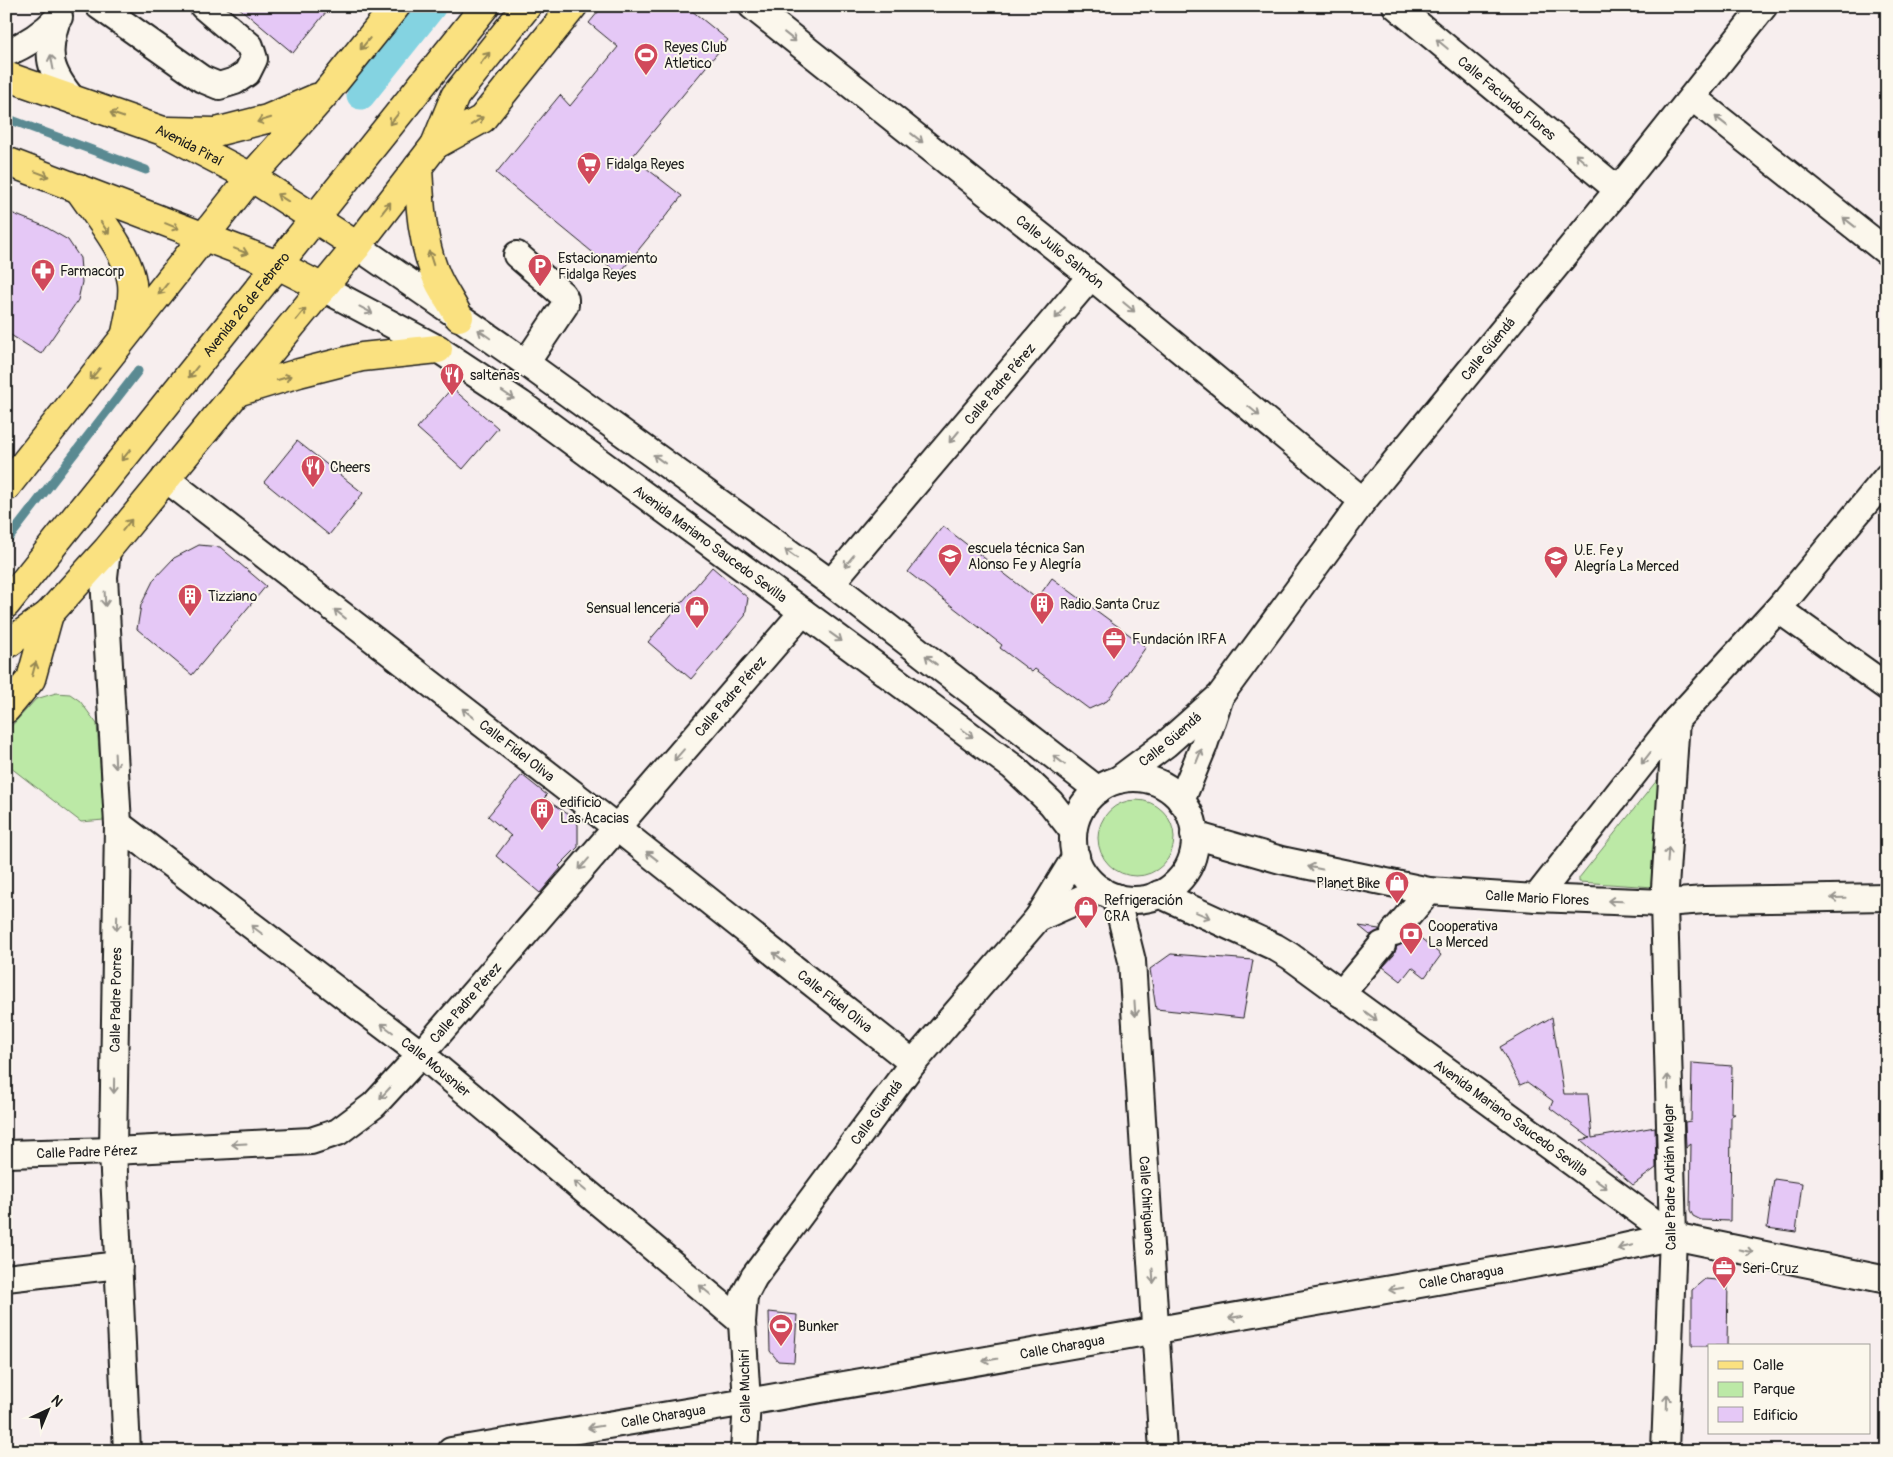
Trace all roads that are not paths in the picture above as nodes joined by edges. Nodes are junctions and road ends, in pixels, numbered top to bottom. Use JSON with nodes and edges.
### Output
{"nodes":[{"id":1,"x":99,"y":6,"type":"edge"},
{"id":2,"x":203,"y":6,"type":"edge"},
{"id":3,"x":396,"y":6,"type":"edge"},
{"id":4,"x":485,"y":6,"type":"edge"},
{"id":5,"x":527,"y":6,"type":"edge"},
{"id":6,"x":574,"y":6,"type":"edge"},
{"id":7,"x":752,"y":6,"type":"edge"},
{"id":8,"x":1396,"y":6,"type":"edge"},
{"id":9,"x":1764,"y":6,"type":"edge"},
{"id":10,"x":62,"y":12,"type":"edge"},
{"id":11,"x":6,"y":53,"type":"edge"},
{"id":12,"x":6,"y":76,"type":"edge"},
{"id":13,"x":325,"y":94,"type":"junction"},
{"id":14,"x":1693,"y":98,"type":"junction"},
{"id":15,"x":73,"y":100,"type":"junction"},
{"id":16,"x":163,"y":131,"type":"junction"},
{"id":17,"x":435,"y":145,"type":"junction"},
{"id":18,"x":6,"y":161,"type":"edge"},
{"id":19,"x":418,"y":168,"type":"junction"},
{"id":20,"x":251,"y":177,"type":"junction"},
{"id":21,"x":78,"y":188,"type":"junction"},
{"id":22,"x":1618,"y":190,"type":"junction"},
{"id":23,"x":314,"y":218,"type":"junction"},
{"id":24,"x":204,"y":237,"type":"junction"},
{"id":25,"x":357,"y":246,"type":"junction"},
{"id":26,"x":1887,"y":252,"type":"edge"},
{"id":27,"x":517,"y":254,"type":"dead end"},
{"id":28,"x":278,"y":265,"type":"junction"},
{"id":29,"x":1091,"y":276,"type":"junction"},
{"id":30,"x":323,"y":288,"type":"junction"},
{"id":31,"x":459,"y":317,"type":"junction"},
{"id":32,"x":126,"y":336,"type":"junction"},
{"id":33,"x":438,"y":348,"type":"junction"},
{"id":34,"x":526,"y":364,"type":"junction"},
{"id":35,"x":237,"y":392,"type":"junction"},
{"id":36,"x":1887,"y":477,"type":"edge"},
{"id":37,"x":165,"y":478,"type":"junction"},
{"id":38,"x":6,"y":487,"type":"edge"},
{"id":39,"x":1363,"y":501,"type":"junction"},
{"id":40,"x":106,"y":550,"type":"junction"},
{"id":41,"x":830,"y":583,"type":"junction"},
{"id":42,"x":6,"y":604,"type":"edge"},
{"id":43,"x":1778,"y":609,"type":"junction"},
{"id":44,"x":803,"y":612,"type":"junction"},
{"id":45,"x":49,"y":614,"type":"junction"},
{"id":46,"x":6,"y":645,"type":"edge"},
{"id":47,"x":1887,"y":687,"type":"edge"},
{"id":48,"x":1220,"y":696,"type":"junction"},
{"id":49,"x":6,"y":708,"type":"edge"},
{"id":50,"x":1676,"y":720,"type":"junction"},
{"id":51,"x":1108,"y":785,"type":"junction"},
{"id":52,"x":1181,"y":801,"type":"junction"},
{"id":53,"x":118,"y":824,"type":"junction"},
{"id":54,"x":616,"y":828,"type":"junction"},
{"id":55,"x":1194,"y":835,"type":"junction"},
{"id":56,"x":1074,"y":844,"type":"junction"},
{"id":57,"x":1429,"y":891,"type":"junction"},
{"id":58,"x":1129,"y":895,"type":"junction"},
{"id":59,"x":1887,"y":897,"type":"edge"},
{"id":60,"x":1536,"y":898,"type":"junction"},
{"id":61,"x":1664,"y":903,"type":"junction"},
{"id":62,"x":1038,"y":918,"type":"junction"},
{"id":63,"x":1341,"y":994,"type":"junction"},
{"id":64,"x":421,"y":1054,"type":"junction"},
{"id":65,"x":913,"y":1064,"type":"junction"},
{"id":66,"x":114,"y":1151,"type":"junction"},
{"id":67,"x":6,"y":1154,"type":"edge"},
{"id":68,"x":1672,"y":1236,"type":"junction"},
{"id":69,"x":119,"y":1265,"type":"junction"},
{"id":70,"x":6,"y":1278,"type":"edge"},
{"id":71,"x":1887,"y":1280,"type":"edge"},
{"id":72,"x":742,"y":1322,"type":"junction"},
{"id":73,"x":1156,"y":1331,"type":"junction"},
{"id":74,"x":747,"y":1402,"type":"junction"},
{"id":75,"x":127,"y":1451,"type":"edge"},
{"id":76,"x":451,"y":1451,"type":"edge"},
{"id":77,"x":744,"y":1451,"type":"edge"},
{"id":78,"x":1163,"y":1451,"type":"edge"},
{"id":79,"x":1665,"y":1451,"type":"edge"}],
"edges":[{"from":1,"to":2,"type":"street"},
{"from":3,"to":13,"type":"main road","one_way":true},
{"from":4,"to":23,"type":"main road","name":"Avenida 26 de Febrero","one_way":true},
{"from":17,"to":5,"type":"main road","one_way":true},
{"from":17,"to":6,"type":"main road","one_way":true},
{"from":7,"to":29,"type":"street","name":"Calle Julio Salmón","one_way":true},
{"from":22,"to":8,"type":"street","name":"Calle Facundo Flores","one_way":true},
{"from":9,"to":14,"type":"street","name":"Calle Güendá"},
{"from":10,"to":11,"type":"street"},
{"from":15,"to":10,"type":"street","one_way":true},
{"from":12,"to":15,"type":"main road","name":"Avenida Piraí"},
{"from":13,"to":16,"type":"main road","one_way":true},
{"from":13,"to":20,"type":"main road"},
{"from":14,"to":22,"type":"street","name":"Calle Güendá"},
{"from":26,"to":14,"type":"street","one_way":true},
{"from":16,"to":15,"type":"main road","name":"Avenida Piraí","one_way":true},
{"from":16,"to":20,"type":"main road","name":"Avenida Piraí"},
{"from":17,"to":19,"type":"main road"},
{"from":18,"to":21,"type":"main road","one_way":true},
{"from":25,"to":19,"type":"main road","one_way":true},
{"from":31,"to":19,"type":"main road","one_way":true},
{"from":23,"to":20,"type":"main road","name":"Avenida Piraí","one_way":true},
{"from":20,"to":24,"type":"main road"},
{"from":21,"to":24,"type":"main road","one_way":true},
{"from":21,"to":32,"type":"main road","one_way":true},
{"from":22,"to":39,"type":"street","name":"Calle Güendá"},
{"from":23,"to":25,"type":"main road","name":"Avenida Piraí"},
{"from":23,"to":28,"type":"main road","name":"Avenida 26 de Febrero"},
{"from":24,"to":28,"type":"main road","one_way":true},
{"from":24,"to":32,"type":"main road","one_way":true},
{"from":25,"to":30,"type":"main road"},
{"from":25,"to":31,"type":"street"},
{"from":27,"to":34,"type":"street"},
{"from":28,"to":30,"type":"main road"},
{"from":28,"to":42,"type":"main road","name":"Avenida 26 de Febrero","one_way":true},
{"from":29,"to":39,"type":"street","name":"Calle Julio Salmón","one_way":true},
{"from":29,"to":41,"type":"street","name":"Calle Padre Pérez","one_way":true},
{"from":30,"to":33,"type":"street","name":"Avenida Mariano Saucedo Sevilla","one_way":true},
{"from":35,"to":30,"type":"main road","one_way":true},
{"from":34,"to":31,"type":"street","one_way":true},
{"from":32,"to":38,"type":"main road","one_way":true},
{"from":35,"to":33,"type":"main road","one_way":true},
{"from":33,"to":44,"type":"street","name":"Avenida Mariano Saucedo Sevilla","one_way":true},
{"from":41,"to":34,"type":"street","one_way":true},
{"from":35,"to":37,"type":"main road"},
{"from":36,"to":43,"type":"street"},
{"from":40,"to":37,"type":"main road","one_way":true},
{"from":54,"to":37,"type":"street","name":"Calle Fidel Oliva","one_way":true},
{"from":39,"to":48,"type":"street","name":"Calle Güendá"},
{"from":40,"to":45,"type":"main road"},
{"from":40,"to":53,"type":"street","name":"Calle Padre Porres","one_way":true},
{"from":51,"to":41,"type":"street","one_way":true},
{"from":43,"to":47,"type":"street"},
{"from":43,"to":50,"type":"street"},
{"from":44,"to":54,"type":"street","name":"Calle Padre Pérez","one_way":true},
{"from":44,"to":56,"type":"street","name":"Avenida Mariano Saucedo Sevilla","one_way":true},
{"from":45,"to":46,"type":"main road"},
{"from":49,"to":45,"type":"main road","one_way":true},
{"from":48,"to":51,"type":"street","name":"Calle Güendá"},
{"from":52,"to":48,"type":"street","name":"Calle Güendá","one_way":true},
{"from":50,"to":60,"type":"street","one_way":true},
{"from":61,"to":50,"type":"street","name":"Calle Padre Adrián Melgar","one_way":true},
{"from":51,"to":52,"type":"street"},
{"from":51,"to":56,"type":"street"},
{"from":52,"to":55,"type":"street"},
{"from":64,"to":53,"type":"street","name":"Calle Mousnier","one_way":true},
{"from":53,"to":66,"type":"street","name":"Calle Padre Porres","one_way":true},
{"from":54,"to":64,"type":"street","name":"Calle Padre Pérez","one_way":true},
{"from":65,"to":54,"type":"street","name":"Calle Fidel Oliva","one_way":true},
{"from":57,"to":55,"type":"street","name":"Calle Mario Flores","one_way":true},
{"from":55,"to":58,"type":"street"},
{"from":56,"to":58,"type":"street"},
{"from":56,"to":62,"type":"street","name":"Calle Güendá"},
{"from":57,"to":60,"type":"street","name":"Calle Mario Flores"},
{"from":57,"to":63,"type":"street"},
{"from":58,"to":62,"type":"street","name":"Calle Güendá"},
{"from":58,"to":63,"type":"street","name":"Avenida Mariano Saucedo Sevilla","one_way":true},
{"from":58,"to":73,"type":"street","name":"Calle Chiriguanos","one_way":true},
{"from":59,"to":61,"type":"street","name":"Calle Mario Flores","one_way":true},
{"from":61,"to":60,"type":"street","name":"Calle Mario Flores","one_way":true},
{"from":68,"to":61,"type":"street","name":"Calle Padre Adrián Melgar","one_way":true},
{"from":62,"to":65,"type":"street","name":"Calle Güendá"},
{"from":63,"to":68,"type":"street","name":"Avenida Mariano Saucedo Sevilla","one_way":true},
{"from":64,"to":66,"type":"street","name":"Calle Padre Pérez","one_way":true},
{"from":72,"to":64,"type":"street","name":"Calle Mousnier","one_way":true},
{"from":65,"to":72,"type":"street","name":"Calle Güendá"},
{"from":66,"to":67,"type":"street","name":"Calle Padre Pérez"},
{"from":66,"to":69,"type":"street","name":"Calle Padre Porres"},
{"from":68,"to":71,"type":"street","name":"Avenida Mariano Saucedo Sevilla","one_way":true},
{"from":68,"to":73,"type":"street","name":"Calle Charagua","one_way":true},
{"from":79,"to":68,"type":"street","name":"Calle Padre Adrián Melgar","one_way":true},
{"from":69,"to":70,"type":"street"},
{"from":69,"to":75,"type":"street","name":"Calle Padre Porres"},
{"from":72,"to":74,"type":"street","name":"Calle Muchirí"},
{"from":73,"to":74,"type":"street","name":"Calle Charagua","one_way":true},
{"from":73,"to":78,"type":"street","name":"Calle Chiriguanos"},
{"from":74,"to":76,"type":"street","name":"Calle Charagua","one_way":true},
{"from":74,"to":77,"type":"street","name":"Calle Muchirí"}]}
